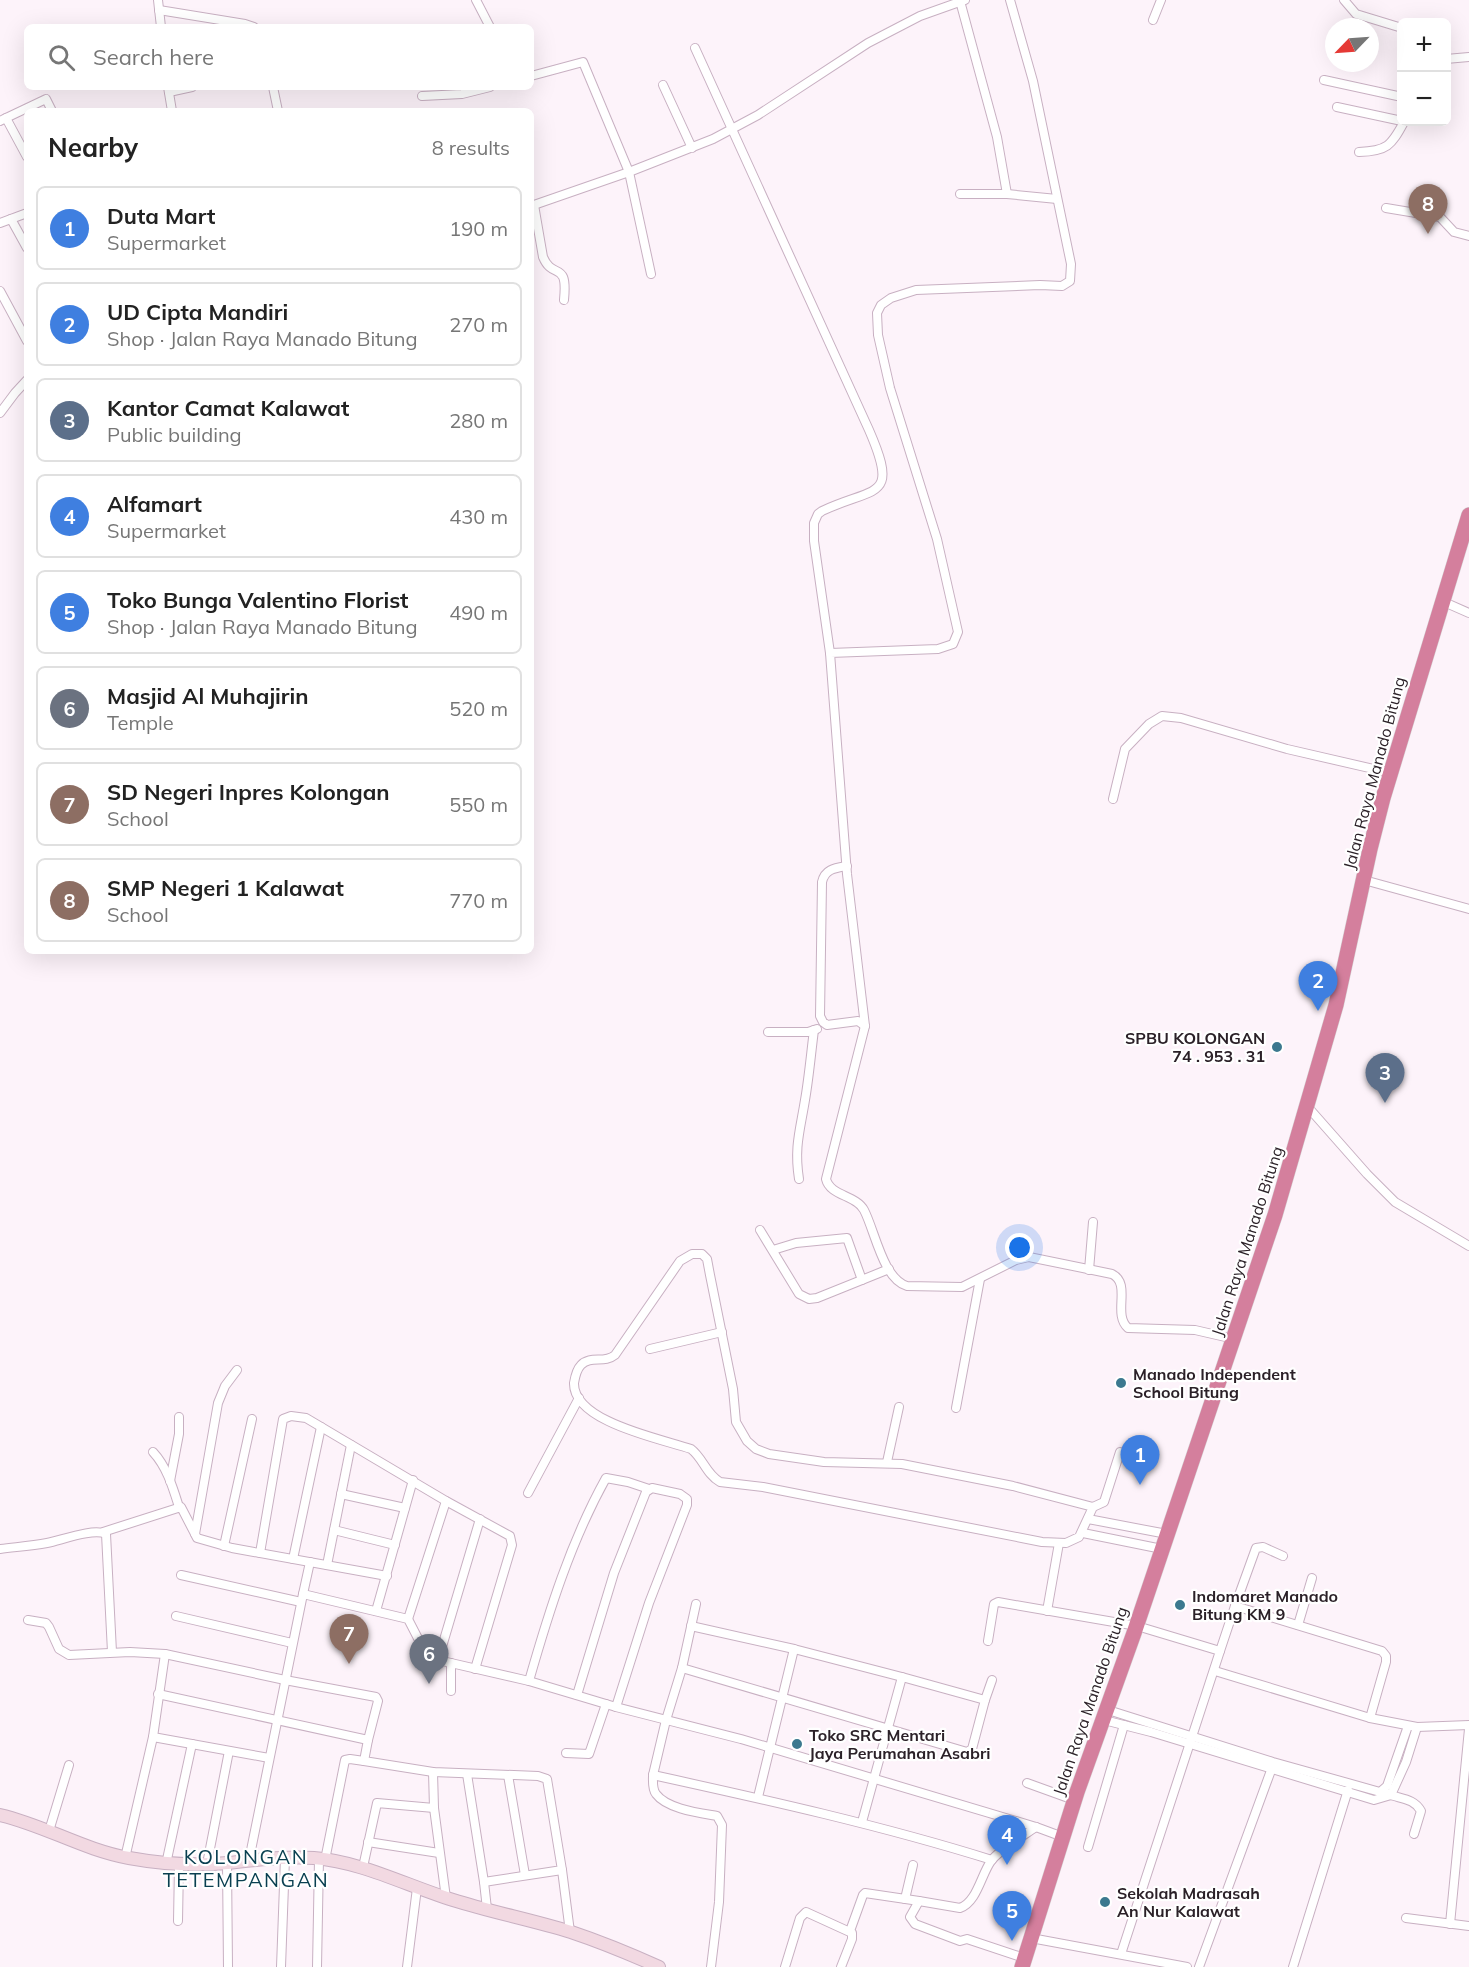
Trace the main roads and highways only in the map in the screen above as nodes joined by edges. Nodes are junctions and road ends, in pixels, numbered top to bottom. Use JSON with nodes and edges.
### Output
{"nodes":[{"id":1,"x":1469,"y":515,"type":"edge"},
{"id":2,"x":1023,"y":1963,"type":"edge"}],
"edges":[{"from":1,"to":2,"type":"highway","name":"Jalan Raya Manado Bitung"}]}
